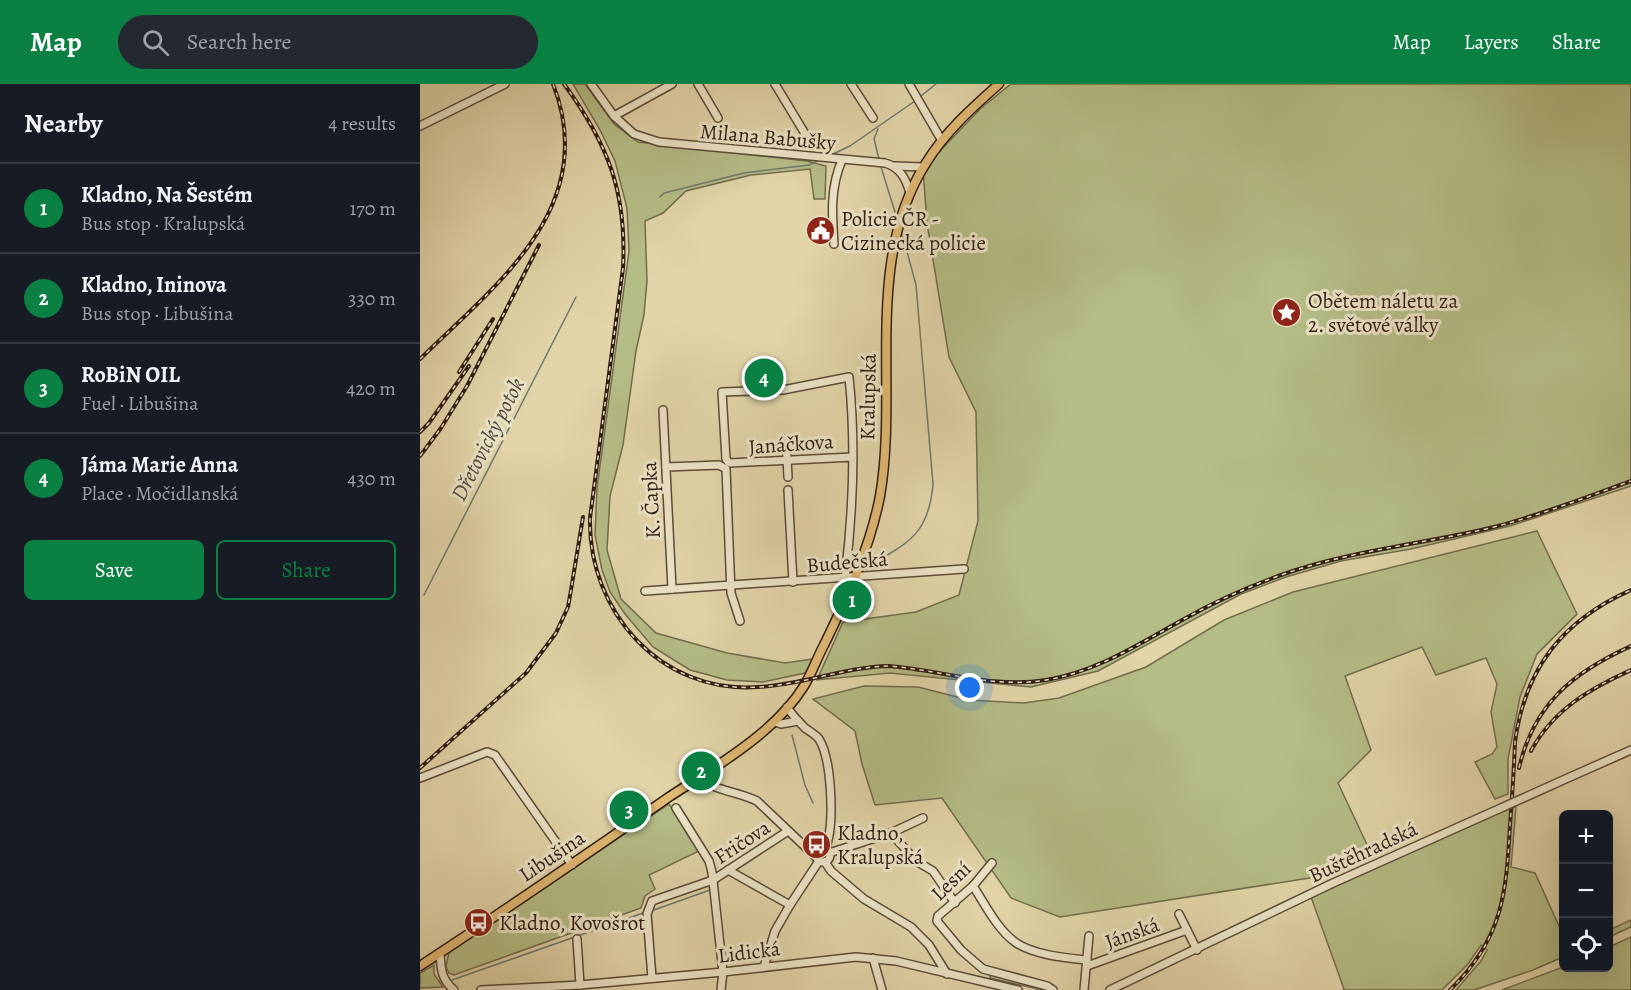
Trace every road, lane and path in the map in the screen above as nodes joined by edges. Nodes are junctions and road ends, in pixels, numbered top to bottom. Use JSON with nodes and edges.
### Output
{"nodes":[{"id":1,"x":505,"y":84,"type":"edge"},
{"id":2,"x":591,"y":84,"type":"edge"},
{"id":3,"x":672,"y":84,"type":"edge"},
{"id":4,"x":698,"y":84,"type":"edge"},
{"id":5,"x":775,"y":84,"type":"edge"},
{"id":6,"x":851,"y":84,"type":"edge"},
{"id":7,"x":909,"y":84,"type":"edge"},
{"id":8,"x":999,"y":84,"type":"edge"},
{"id":9,"x":614,"y":116,"type":"junction"},
{"id":10,"x":718,"y":118,"type":"dead end"},
{"id":11,"x":873,"y":118,"type":"dead end"},
{"id":12,"x":420,"y":126,"type":"edge"},
{"id":13,"x":810,"y":141,"type":"dead end"},
{"id":14,"x":942,"y":141,"type":"junction"},
{"id":15,"x":838,"y":160,"type":"junction"},
{"id":16,"x":895,"y":166,"type":"junction"},
{"id":17,"x":923,"y":167,"type":"junction"},
{"id":18,"x":910,"y":193,"type":"junction"},
{"id":19,"x":834,"y":244,"type":"dead end"},
{"id":20,"x":663,"y":410,"type":"dead end"},
{"id":21,"x":786,"y":439,"type":"dead end"},
{"id":22,"x":853,"y":457,"type":"junction"},
{"id":23,"x":787,"y":461,"type":"junction"},
{"id":24,"x":728,"y":466,"type":"junction"},
{"id":25,"x":666,"y":467,"type":"junction"},
{"id":26,"x":788,"y":477,"type":"dead end"},
{"id":27,"x":788,"y":490,"type":"dead end"},
{"id":28,"x":964,"y":569,"type":"dead end"},
{"id":29,"x":849,"y":578,"type":"junction"},
{"id":30,"x":793,"y":582,"type":"junction"},
{"id":31,"x":732,"y":587,"type":"junction"},
{"id":32,"x":672,"y":589,"type":"junction"},
{"id":33,"x":645,"y":591,"type":"dead end"},
{"id":34,"x":740,"y":621,"type":"dead end"},
{"id":35,"x":787,"y":707,"type":"junction"},
{"id":36,"x":798,"y":721,"type":"junction"},
{"id":37,"x":774,"y":722,"type":"junction"},
{"id":38,"x":1631,"y":750,"type":"edge"},
{"id":39,"x":420,"y":778,"type":"edge"},
{"id":40,"x":699,"y":778,"type":"junction"},
{"id":41,"x":676,"y":808,"type":"dead end"},
{"id":42,"x":923,"y":818,"type":"dead end"},
{"id":43,"x":789,"y":831,"type":"junction"},
{"id":44,"x":891,"y":833,"type":"junction"},
{"id":45,"x":827,"y":851,"type":"junction"},
{"id":46,"x":820,"y":860,"type":"junction"},
{"id":47,"x":992,"y":862,"type":"dead end"},
{"id":48,"x":572,"y":865,"type":"junction"},
{"id":49,"x":728,"y":870,"type":"junction"},
{"id":50,"x":713,"y":880,"type":"junction"},
{"id":51,"x":973,"y":886,"type":"junction"},
{"id":52,"x":955,"y":903,"type":"junction"},
{"id":53,"x":790,"y":905,"type":"junction"},
{"id":54,"x":1179,"y":914,"type":"dead end"},
{"id":55,"x":1187,"y":930,"type":"junction"},
{"id":56,"x":1089,"y":936,"type":"dead end"},
{"id":57,"x":577,"y":939,"type":"dead end"},
{"id":58,"x":1197,"y":950,"type":"junction"},
{"id":59,"x":440,"y":953,"type":"junction"},
{"id":60,"x":873,"y":958,"type":"junction"},
{"id":61,"x":1087,"y":963,"type":"junction"},
{"id":62,"x":420,"y":966,"type":"edge"},
{"id":63,"x":764,"y":967,"type":"junction"},
{"id":64,"x":723,"y":972,"type":"junction"},
{"id":65,"x":946,"y":974,"type":"junction"},
{"id":66,"x":652,"y":978,"type":"junction"},
{"id":67,"x":580,"y":985,"type":"junction"},
{"id":68,"x":987,"y":986,"type":"edge"},
{"id":69,"x":454,"y":990,"type":"edge"},
{"id":70,"x":481,"y":990,"type":"edge"},
{"id":71,"x":721,"y":990,"type":"edge"},
{"id":72,"x":882,"y":990,"type":"edge"},
{"id":73,"x":1018,"y":990,"type":"edge"},
{"id":74,"x":1053,"y":990,"type":"edge"},
{"id":75,"x":1084,"y":990,"type":"edge"},
{"id":76,"x":1110,"y":990,"type":"edge"}],
"edges":[{"from":1,"to":12,"type":"street"},
{"from":2,"to":9,"type":"street","name":"Milana Babušky"},
{"from":3,"to":9,"type":"street"},
{"from":4,"to":10,"type":"street"},
{"from":5,"to":13,"type":"street"},
{"from":6,"to":11,"type":"street"},
{"from":7,"to":14,"type":"street"},
{"from":8,"to":14,"type":"main road","name":"Kralupská"},
{"from":9,"to":15,"type":"street","name":"Milana Babušky"},
{"from":14,"to":17,"type":"main road","name":"Kralupská"},
{"from":15,"to":16,"type":"street","name":"Milana Babušky"},
{"from":15,"to":19,"type":"street"},
{"from":16,"to":17,"type":"street","name":"Milana Babušky"},
{"from":16,"to":18,"type":"street"},
{"from":17,"to":18,"type":"main road","name":"Kralupská"},
{"from":18,"to":29,"type":"main road","name":"Kralupská"},
{"from":20,"to":25,"type":"street","name":"K. Čapka"},
{"from":21,"to":23,"type":"street"},
{"from":22,"to":23,"type":"street","name":"Janáčkova"},
{"from":22,"to":24,"type":"street","name":"Kralupská"},
{"from":22,"to":29,"type":"street","name":"Kralupská"},
{"from":23,"to":24,"type":"street","name":"Janáčkova"},
{"from":23,"to":26,"type":"street"},
{"from":24,"to":25,"type":"street","name":"Janáčkova"},
{"from":24,"to":31,"type":"street"},
{"from":25,"to":32,"type":"street","name":"K. Čapka"},
{"from":27,"to":30,"type":"street"},
{"from":28,"to":29,"type":"street","name":"Budečská"},
{"from":29,"to":30,"type":"street","name":"Budečská"},
{"from":29,"to":35,"type":"main road","name":"Kralupská"},
{"from":30,"to":31,"type":"street","name":"Budečská"},
{"from":31,"to":32,"type":"street","name":"Budečská"},
{"from":31,"to":34,"type":"street"},
{"from":32,"to":33,"type":"street","name":"Budečská"},
{"from":35,"to":36,"type":"street"},
{"from":35,"to":37,"type":"main road","name":"Libušina"},
{"from":36,"to":37,"type":"street"},
{"from":36,"to":45,"type":"street"},
{"from":37,"to":40,"type":"main road","name":"Libušina"},
{"from":38,"to":58,"type":"street","name":"Buštěhradská","bridge":true},
{"from":39,"to":48,"type":"street"},
{"from":40,"to":43,"type":"street"},
{"from":40,"to":48,"type":"main road","name":"Libušina"},
{"from":41,"to":50,"type":"street"},
{"from":42,"to":44,"type":"street"},
{"from":43,"to":46,"type":"street"},
{"from":43,"to":49,"type":"street","name":"Fričova"},
{"from":44,"to":45,"type":"street"},
{"from":44,"to":52,"type":"street"},
{"from":45,"to":46,"type":"street"},
{"from":45,"to":46,"type":"street"},
{"from":46,"to":53,"type":"street"},
{"from":46,"to":65,"type":"street"},
{"from":47,"to":51,"type":"street","name":"Lesní"},
{"from":48,"to":59,"type":"main road","name":"Libušina"},
{"from":49,"to":50,"type":"street","name":"Fričova"},
{"from":49,"to":53,"type":"street"},
{"from":50,"to":64,"type":"street"},
{"from":50,"to":66,"type":"street","name":"Fričova"},
{"from":51,"to":52,"type":"street","name":"Lesní"},
{"from":51,"to":61,"type":"street","name":"Jánská"},
{"from":52,"to":74,"type":"street","name":"Lesní"},
{"from":53,"to":63,"type":"street"},
{"from":54,"to":55,"type":"street","name":"Jánská"},
{"from":55,"to":58,"type":"street","name":"Jánská"},
{"from":55,"to":61,"type":"street","name":"Jánská"},
{"from":56,"to":61,"type":"street"},
{"from":57,"to":67,"type":"street"},
{"from":58,"to":76,"type":"street","name":"Buštěhradská"},
{"from":59,"to":62,"type":"main road","name":"Libušina"},
{"from":59,"to":69,"type":"street"},
{"from":60,"to":63,"type":"street","name":"Lidická"},
{"from":60,"to":65,"type":"street","name":"Lidická"},
{"from":60,"to":72,"type":"street"},
{"from":61,"to":75,"type":"street"},
{"from":63,"to":64,"type":"street","name":"Lidická"},
{"from":64,"to":66,"type":"street","name":"Lidická"},
{"from":64,"to":71,"type":"street"},
{"from":65,"to":68,"type":"street","name":"Lidická"},
{"from":66,"to":67,"type":"street","name":"Lidická"},
{"from":67,"to":70,"type":"street","name":"Lidická"},
{"from":68,"to":73,"type":"street","name":"Lidická"}]}
